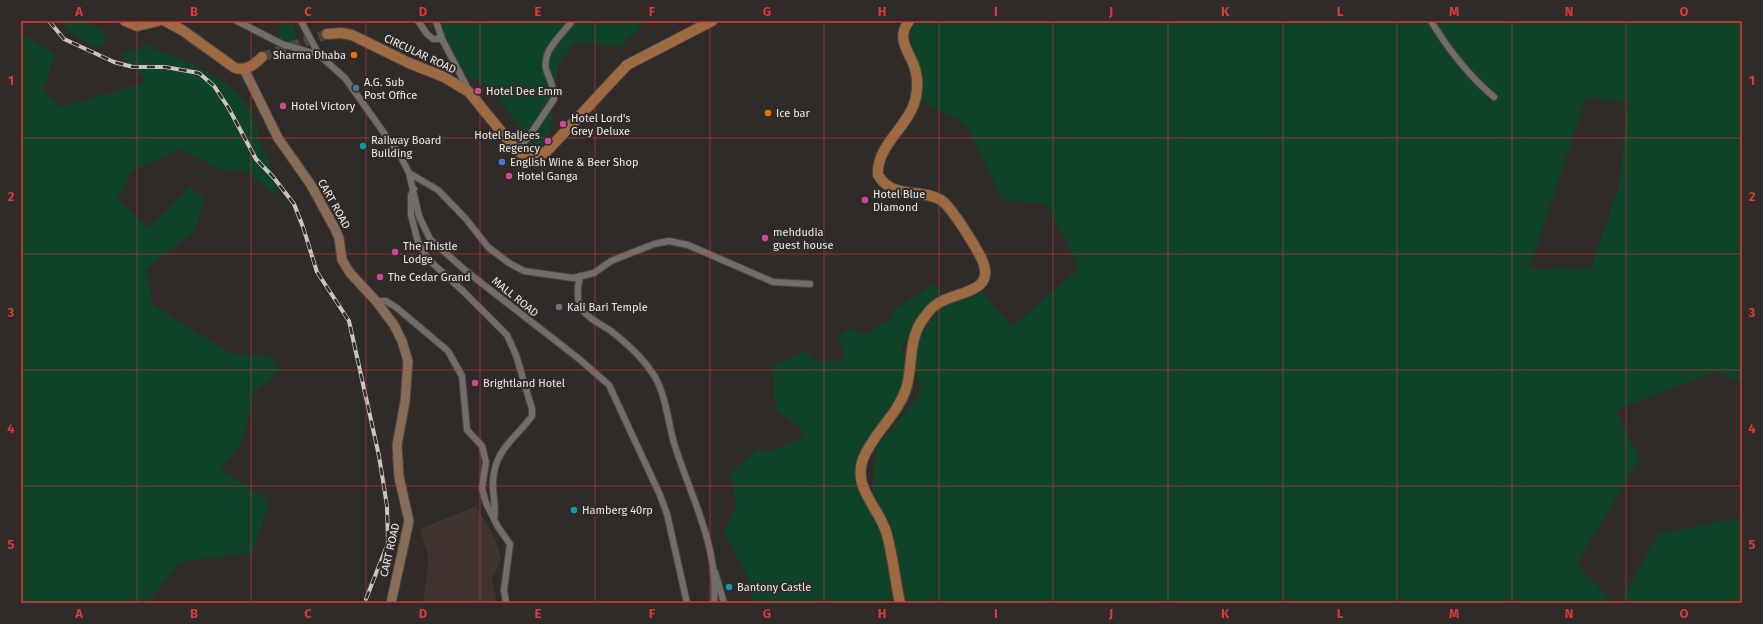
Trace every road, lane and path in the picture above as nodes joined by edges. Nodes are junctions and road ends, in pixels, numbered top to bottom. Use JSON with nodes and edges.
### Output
{"nodes":[{"id":1,"x":125,"y":21,"type":"edge"},
{"id":2,"x":158,"y":21,"type":"edge"},
{"id":3,"x":164,"y":21,"type":"edge"},
{"id":4,"x":237,"y":21,"type":"edge"},
{"id":5,"x":301,"y":21,"type":"edge"},
{"id":6,"x":418,"y":21,"type":"edge"},
{"id":7,"x":436,"y":21,"type":"edge"},
{"id":8,"x":572,"y":21,"type":"edge"},
{"id":9,"x":712,"y":21,"type":"edge"},
{"id":10,"x":909,"y":21,"type":"edge"},
{"id":11,"x":1431,"y":21,"type":"edge"},
{"id":12,"x":327,"y":34,"type":"tunnel mouth"},
{"id":13,"x":441,"y":35,"type":"junction"},
{"id":14,"x":319,"y":55,"type":"junction"},
{"id":15,"x":262,"y":57,"type":"tunnel mouth"},
{"id":16,"x":244,"y":69,"type":"junction"},
{"id":17,"x":469,"y":92,"type":"junction"},
{"id":18,"x":1494,"y":97,"type":"dead end"},
{"id":19,"x":517,"y":151,"type":"junction"},
{"id":20,"x":410,"y":174,"type":"junction"},
{"id":21,"x":414,"y":189,"type":"junction"},
{"id":22,"x":580,"y":276,"type":"junction"},
{"id":23,"x":810,"y":284,"type":"dead end"},
{"id":24,"x":376,"y":301,"type":"junction"},
{"id":25,"x":494,"y":519,"type":"junction"},
{"id":26,"x":712,"y":563,"type":"junction"},
{"id":27,"x":390,"y":603,"type":"edge"},
{"id":28,"x":506,"y":603,"type":"edge"},
{"id":29,"x":687,"y":603,"type":"edge"},
{"id":30,"x":714,"y":603,"type":"edge"},
{"id":31,"x":724,"y":603,"type":"edge"},
{"id":32,"x":900,"y":603,"type":"edge"}],
"edges":[{"from":1,"to":2,"type":"main road"},
{"from":3,"to":16,"type":"main road"},
{"from":4,"to":14,"type":"street"},
{"from":5,"to":14,"type":"street","name":"MALL ROAD"},
{"from":6,"to":13,"type":"street"},
{"from":7,"to":13,"type":"street"},
{"from":8,"to":19,"type":"street"},
{"from":9,"to":19,"type":"main road","name":"CIRCULAR ROAD"},
{"from":10,"to":32,"type":"main road"},
{"from":11,"to":18,"type":"street"},
{"from":12,"to":17,"type":"main road","name":"CIRCULAR ROAD"},
{"from":13,"to":17,"type":"street"},
{"from":14,"to":20,"type":"street","name":"MALL ROAD"},
{"from":15,"to":16,"type":"main road"},
{"from":16,"to":24,"type":"main road","name":"CART ROAD"},
{"from":17,"to":19,"type":"main road","name":"CIRCULAR ROAD"},
{"from":20,"to":21,"type":"street","name":"MALL ROAD"},
{"from":20,"to":22,"type":"street"},
{"from":21,"to":25,"type":"street"},
{"from":21,"to":29,"type":"street","name":"MALL ROAD"},
{"from":22,"to":23,"type":"street"},
{"from":22,"to":26,"type":"street"},
{"from":24,"to":25,"type":"street"},
{"from":24,"to":27,"type":"main road","name":"CART ROAD"},
{"from":25,"to":28,"type":"street"},
{"from":26,"to":30,"type":"street"},
{"from":26,"to":31,"type":"street"}]}
